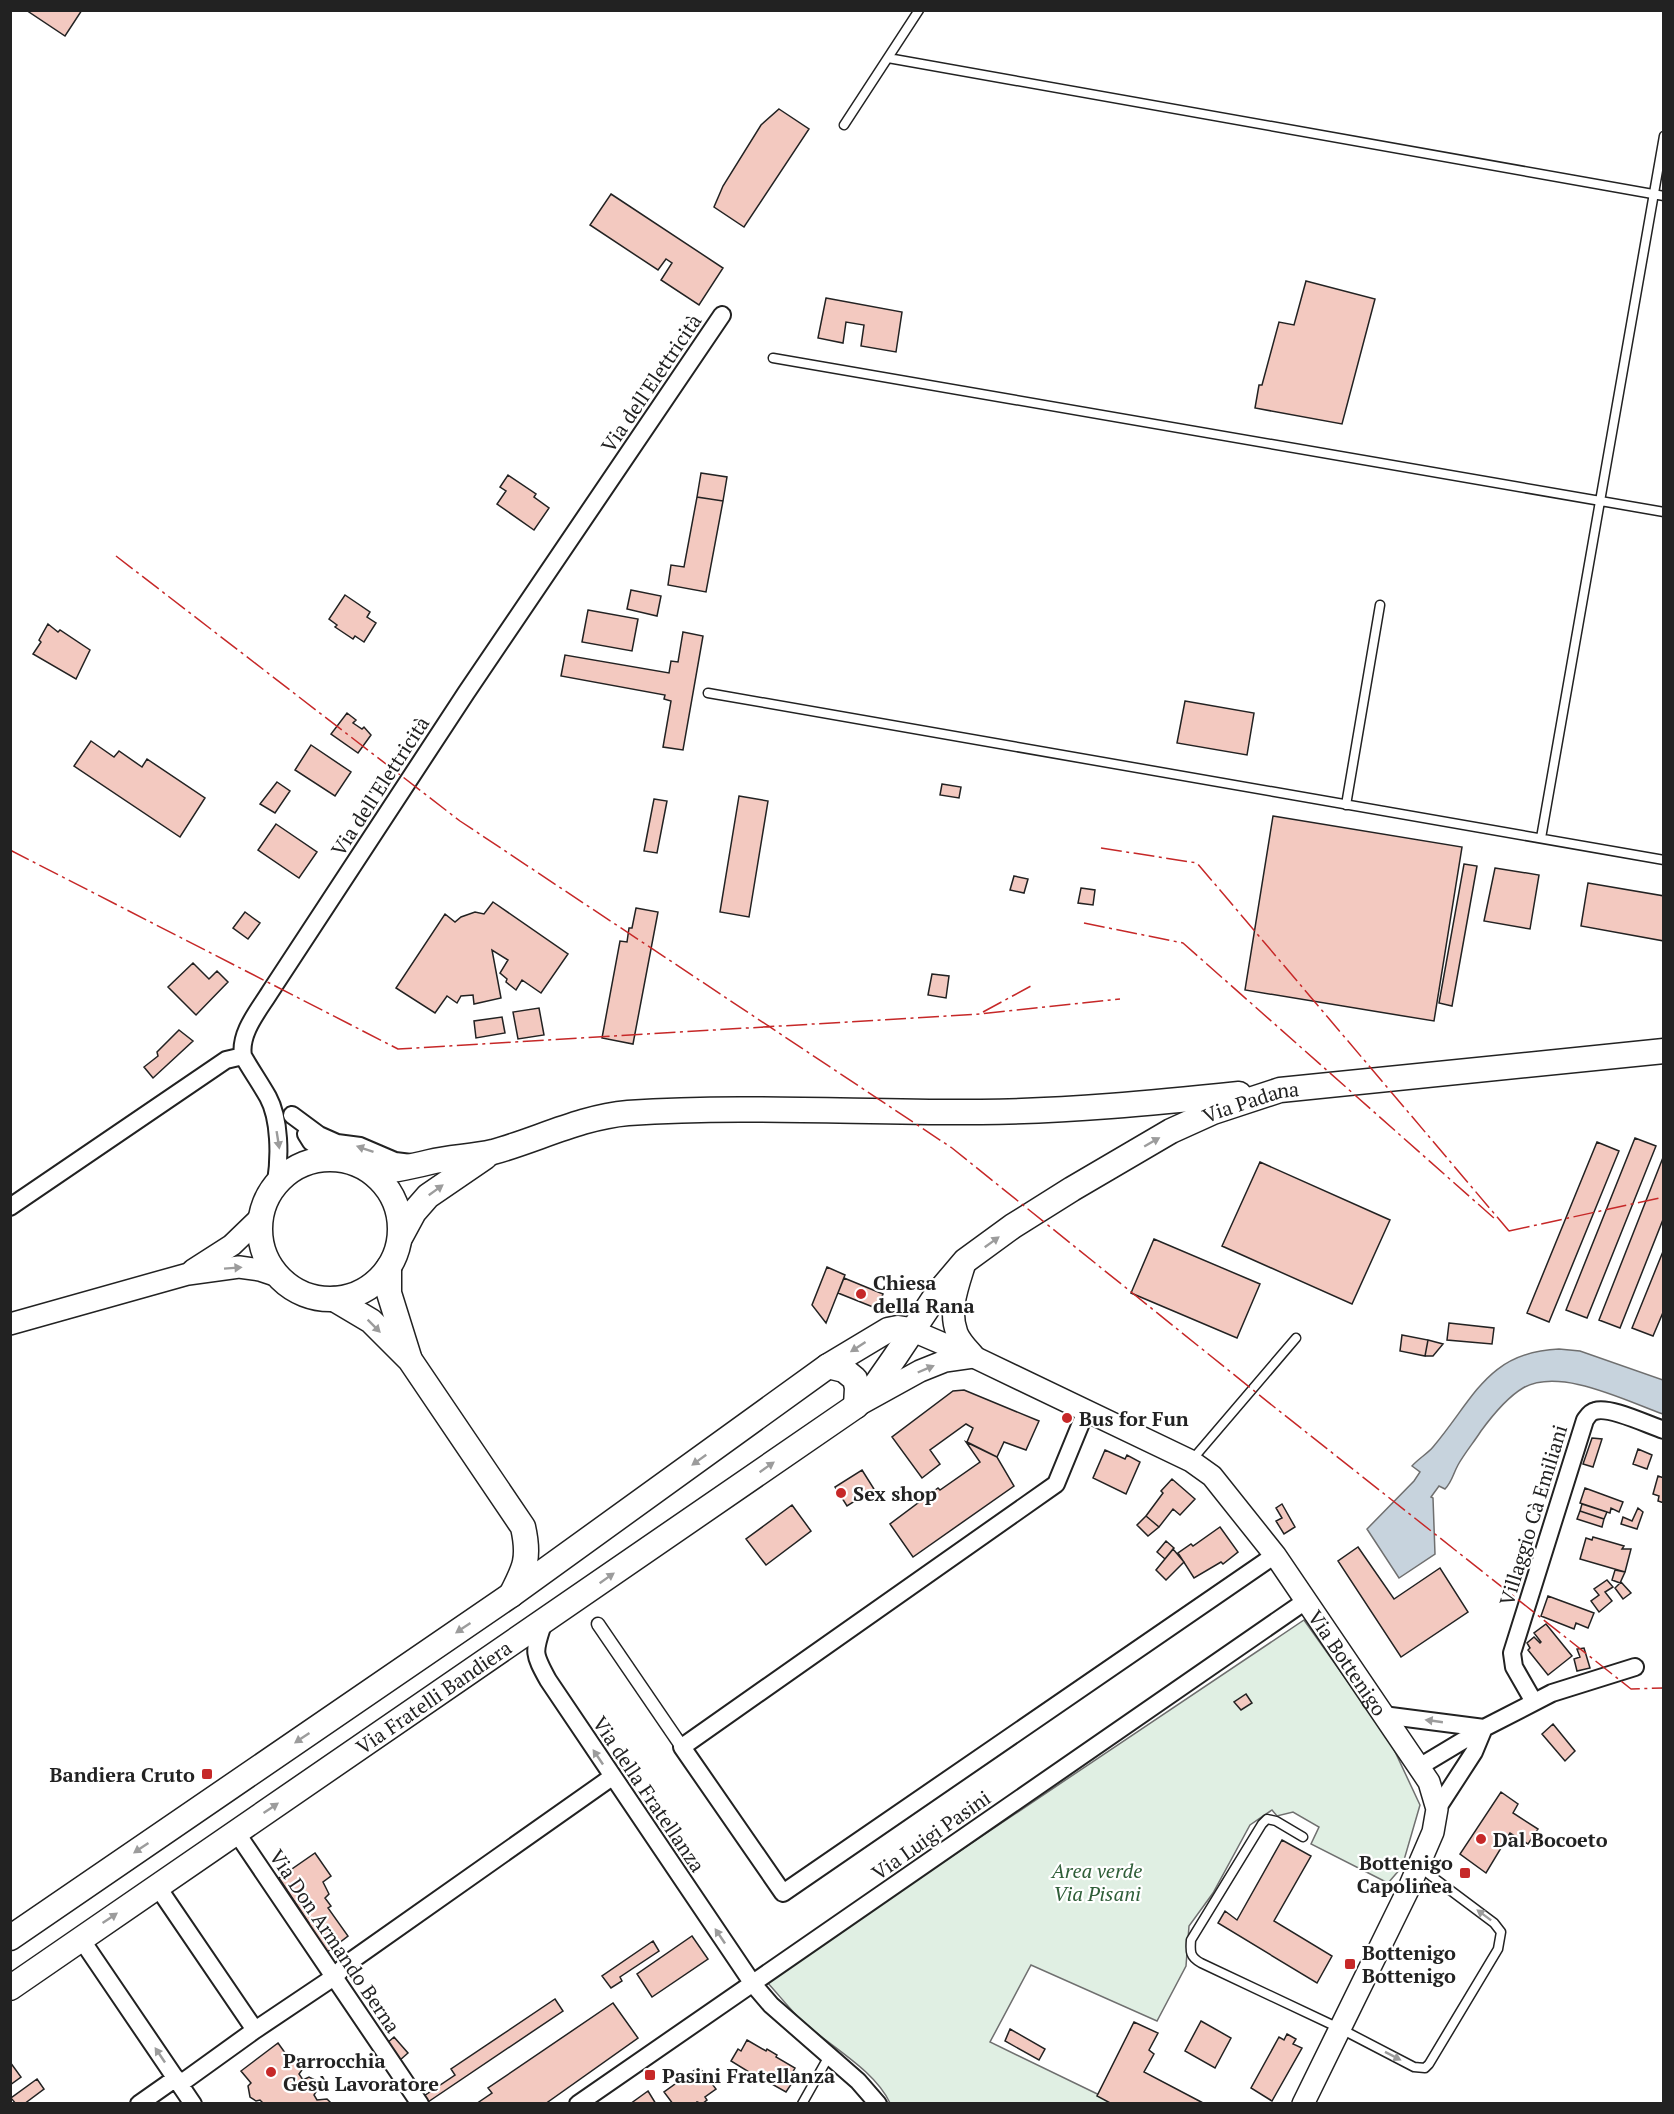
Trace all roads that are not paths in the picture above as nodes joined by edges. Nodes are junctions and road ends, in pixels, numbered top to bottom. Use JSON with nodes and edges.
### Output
{"nodes":[{"id":1,"x":919,"y":10,"type":"edge"},
{"id":2,"x":888,"y":58,"type":"junction"},
{"id":3,"x":844,"y":125,"type":"dead end"},
{"id":4,"x":1664,"y":136,"type":"edge"},
{"id":5,"x":1653,"y":195,"type":"junction"},
{"id":6,"x":1664,"y":196,"type":"edge"},
{"id":7,"x":722,"y":315,"type":"dead end"},
{"id":8,"x":773,"y":358,"type":"dead end"},
{"id":9,"x":1600,"y":501,"type":"junction"},
{"id":10,"x":1664,"y":512,"type":"edge"},
{"id":11,"x":1380,"y":605,"type":"dead end"},
{"id":12,"x":708,"y":693,"type":"dead end"},
{"id":13,"x":1346,"y":805,"type":"junction"},
{"id":14,"x":1540,"y":838,"type":"junction"},
{"id":15,"x":1664,"y":860,"type":"edge"},
{"id":16,"x":1664,"y":1051,"type":"edge"},
{"id":17,"x":243,"y":1056,"type":"junction"},
{"id":18,"x":1280,"y":1089,"type":"junction"},
{"id":19,"x":269,"y":1098,"type":"junction"},
{"id":20,"x":292,"y":1115,"type":"junction"},
{"id":21,"x":492,"y":1152,"type":"junction"},
{"id":22,"x":334,"y":1158,"type":"junction"},
{"id":23,"x":421,"y":1165,"type":"junction"},
{"id":24,"x":372,"y":1172,"type":"junction"},
{"id":25,"x":276,"y":1182,"type":"junction"},
{"id":26,"x":10,"y":1207,"type":"edge"},
{"id":27,"x":260,"y":1218,"type":"junction"},
{"id":28,"x":401,"y":1236,"type":"junction"},
{"id":29,"x":965,"y":1261,"type":"junction"},
{"id":30,"x":389,"y":1267,"type":"junction"},
{"id":31,"x":188,"y":1274,"type":"junction"},
{"id":32,"x":278,"y":1276,"type":"junction"},
{"id":33,"x":334,"y":1299,"type":"junction"},
{"id":34,"x":10,"y":1324,"type":"edge"},
{"id":35,"x":911,"y":1330,"type":"junction"},
{"id":36,"x":1296,"y":1338,"type":"dead end"},
{"id":37,"x":974,"y":1357,"type":"junction"},
{"id":38,"x":410,"y":1360,"type":"junction"},
{"id":39,"x":828,"y":1366,"type":"junction"},
{"id":40,"x":856,"y":1406,"type":"junction"},
{"id":41,"x":1086,"y":1411,"type":"junction"},
{"id":42,"x":1664,"y":1430,"type":"edge"},
{"id":43,"x":1191,"y":1461,"type":"junction"},
{"id":44,"x":523,"y":1527,"type":"junction"},
{"id":45,"x":566,"y":1555,"type":"junction"},
{"id":46,"x":1275,"y":1555,"type":"junction"},
{"id":47,"x":511,"y":1595,"type":"junction"},
{"id":48,"x":1307,"y":1600,"type":"junction"},
{"id":49,"x":544,"y":1621,"type":"junction"},
{"id":50,"x":598,"y":1623,"type":"dead end"},
{"id":51,"x":1635,"y":1667,"type":"dead end"},
{"id":52,"x":1528,"y":1705,"type":"junction"},
{"id":53,"x":1383,"y":1715,"type":"junction"},
{"id":54,"x":1489,"y":1725,"type":"junction"},
{"id":55,"x":682,"y":1747,"type":"junction"},
{"id":56,"x":1419,"y":1767,"type":"junction"},
{"id":57,"x":612,"y":1777,"type":"junction"},
{"id":58,"x":1437,"y":1809,"type":"junction"},
{"id":59,"x":236,"y":1832,"type":"junction"},
{"id":60,"x":1303,"y":1837,"type":"dead end"},
{"id":61,"x":1418,"y":1866,"type":"junction"},
{"id":62,"x":157,"y":1886,"type":"junction"},
{"id":63,"x":10,"y":1938,"type":"edge"},
{"id":64,"x":81,"y":1939,"type":"junction"},
{"id":65,"x":334,"y":1977,"type":"junction"},
{"id":66,"x":753,"y":1984,"type":"junction"},
{"id":67,"x":10,"y":1988,"type":"edge"},
{"id":68,"x":1341,"y":2029,"type":"junction"},
{"id":69,"x":255,"y":2030,"type":"junction"},
{"id":70,"x":829,"y":2056,"type":"junction"},
{"id":71,"x":178,"y":2081,"type":"junction"},
{"id":72,"x":139,"y":2103,"type":"edge"},
{"id":73,"x":193,"y":2103,"type":"edge"},
{"id":74,"x":420,"y":2103,"type":"edge"},
{"id":75,"x":578,"y":2103,"type":"edge"},
{"id":76,"x":802,"y":2103,"type":"edge"},
{"id":77,"x":878,"y":2103,"type":"edge"},
{"id":78,"x":1303,"y":2103,"type":"edge"}],
"edges":[{"from":1,"to":2,"type":"lane"},
{"from":2,"to":3,"type":"lane"},
{"from":2,"to":5,"type":"lane"},
{"from":4,"to":5,"type":"lane"},
{"from":5,"to":6,"type":"lane"},
{"from":5,"to":9,"type":"lane"},
{"from":7,"to":17,"type":"street","name":"Via dell'Elettricità"},
{"from":8,"to":9,"type":"lane"},
{"from":9,"to":10,"type":"lane"},
{"from":9,"to":14,"type":"lane"},
{"from":11,"to":13,"type":"lane"},
{"from":12,"to":13,"type":"lane"},
{"from":13,"to":14,"type":"lane"},
{"from":14,"to":15,"type":"lane"},
{"from":16,"to":18,"type":"main road","name":"Via Padana"},
{"from":17,"to":19,"type":"street"},
{"from":17,"to":26,"type":"street"},
{"from":18,"to":21,"type":"main road"},
{"from":29,"to":18,"type":"main road","name":"Via Padana","one_way":true},
{"from":19,"to":20,"type":"street"},
{"from":19,"to":25,"type":"street","one_way":true},
{"from":20,"to":22,"type":"street"},
{"from":23,"to":20,"type":"street","one_way":true},
{"from":21,"to":23,"type":"main road"},
{"from":28,"to":21,"type":"main road","one_way":true},
{"from":22,"to":24,"type":"main road"},
{"from":22,"to":25,"type":"main road"},
{"from":23,"to":24,"type":"main road"},
{"from":24,"to":28,"type":"main road"},
{"from":25,"to":27,"type":"main road"},
{"from":27,"to":31,"type":"street"},
{"from":27,"to":32,"type":"main road"},
{"from":28,"to":30,"type":"main road"},
{"from":29,"to":35,"type":"main road","name":"Via Padana"},
{"from":29,"to":37,"type":"street"},
{"from":30,"to":33,"type":"main road"},
{"from":30,"to":38,"type":"main road"},
{"from":31,"to":32,"type":"street","one_way":true},
{"from":31,"to":34,"type":"street"},
{"from":32,"to":33,"type":"main road"},
{"from":33,"to":38,"type":"main road","one_way":true},
{"from":35,"to":37,"type":"street","name":"Via Fratelli Bandiera"},
{"from":35,"to":39,"type":"main road","name":"Via Fratelli Bandiera","one_way":true},
{"from":35,"to":40,"type":"main road","name":"Via Fratelli Bandiera"},
{"from":36,"to":43,"type":"lane"},
{"from":40,"to":37,"type":"street","name":"Via Fratelli Bandiera","one_way":true},
{"from":37,"to":41,"type":"street","name":"Via Bottenigo"},
{"from":38,"to":44,"type":"main road"},
{"from":39,"to":40,"type":"main road"},
{"from":39,"to":45,"type":"main road","name":"Via Fratelli Bandiera","one_way":true},
{"from":49,"to":40,"type":"main road","name":"Via Fratelli Bandiera","one_way":true},
{"from":41,"to":43,"type":"street","name":"Via Bottenigo"},
{"from":41,"to":55,"type":"street"},
{"from":42,"to":52,"type":"street","name":"Villaggio Cà Emiliani"},
{"from":43,"to":46,"type":"street","name":"Via Bottenigo"},
{"from":44,"to":45,"type":"main road"},
{"from":44,"to":47,"type":"main road"},
{"from":45,"to":47,"type":"main road","name":"Via Fratelli Bandiera"},
{"from":46,"to":48,"type":"street","name":"Via Bottenigo"},
{"from":46,"to":55,"type":"street"},
{"from":47,"to":63,"type":"main road","name":"Via Fratelli Bandiera","one_way":true},
{"from":48,"to":53,"type":"street","name":"Via Bottenigo"},
{"from":48,"to":66,"type":"street","name":"Via Luigi Pasini"},
{"from":57,"to":49,"type":"street","name":"Via della Fratellanza","one_way":true},
{"from":59,"to":49,"type":"main road","name":"Via Fratelli Bandiera","one_way":true},
{"from":50,"to":55,"type":"street"},
{"from":51,"to":52,"type":"street"},
{"from":52,"to":54,"type":"street"},
{"from":54,"to":53,"type":"street","one_way":true},
{"from":53,"to":56,"type":"street","name":"Via Bottenigo"},
{"from":54,"to":56,"type":"street"},
{"from":54,"to":58,"type":"street"},
{"from":56,"to":58,"type":"street","name":"Via Bottenigo"},
{"from":57,"to":65,"type":"street"},
{"from":66,"to":57,"type":"street","name":"Via della Fratellanza","one_way":true},
{"from":58,"to":61,"type":"street"},
{"from":59,"to":62,"type":"main road","name":"Via Fratelli Bandiera"},
{"from":59,"to":65,"type":"street","name":"Via Don Armando Berna"},
{"from":60,"to":68,"type":"lane"},
{"from":61,"to":68,"type":"street"},
{"from":68,"to":61,"type":"lane","one_way":true},
{"from":64,"to":62,"type":"main road","name":"Via Fratelli Bandiera","one_way":true},
{"from":62,"to":69,"type":"street"},
{"from":64,"to":67,"type":"main road","name":"Via Fratelli Bandiera"},
{"from":71,"to":64,"type":"street","one_way":true},
{"from":65,"to":69,"type":"street"},
{"from":65,"to":74,"type":"street","name":"Via Don Armando Berna"},
{"from":66,"to":70,"type":"street","name":"Via della Fratellanza"},
{"from":66,"to":75,"type":"street","name":"Via Luigi Pasini"},
{"from":68,"to":78,"type":"street"},
{"from":69,"to":71,"type":"street"},
{"from":70,"to":76,"type":"lane"},
{"from":70,"to":77,"type":"street","name":"Via della Fratellanza"},
{"from":71,"to":72,"type":"street"},
{"from":71,"to":73,"type":"street"}]}
